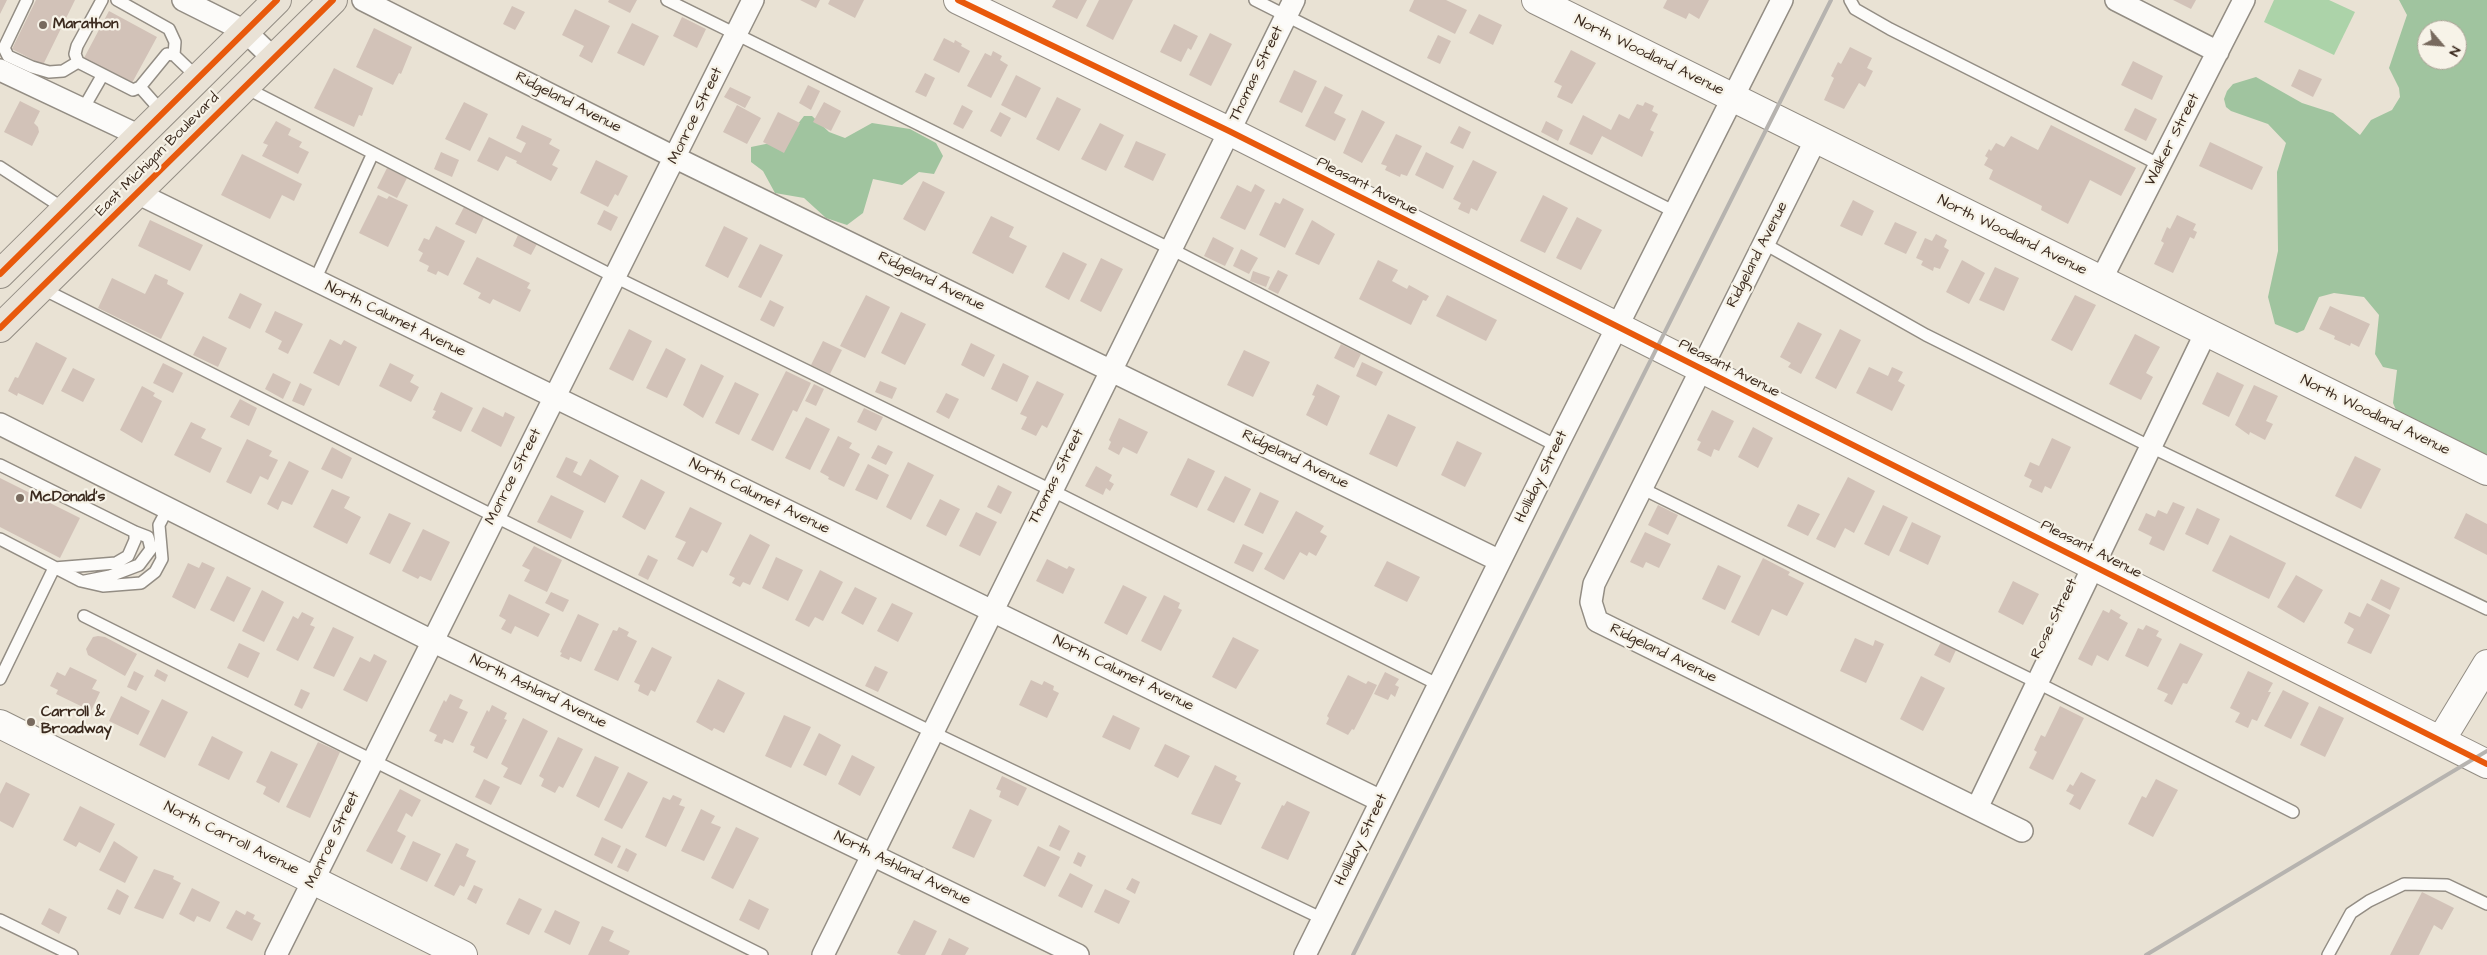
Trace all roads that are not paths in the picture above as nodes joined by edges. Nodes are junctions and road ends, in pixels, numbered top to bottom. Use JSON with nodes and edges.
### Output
{"nodes":[{"id":1,"x":27,"y":0,"type":"edge"},
{"id":2,"x":102,"y":0,"type":"edge"},
{"id":3,"x":117,"y":0,"type":"edge"},
{"id":4,"x":183,"y":0,"type":"edge"},
{"id":5,"x":277,"y":0,"type":"edge"},
{"id":6,"x":333,"y":0,"type":"edge"},
{"id":7,"x":363,"y":0,"type":"edge"},
{"id":8,"x":667,"y":0,"type":"edge"},
{"id":9,"x":754,"y":0,"type":"edge"},
{"id":10,"x":958,"y":0,"type":"edge"},
{"id":11,"x":1256,"y":0,"type":"edge"},
{"id":12,"x":1536,"y":0,"type":"edge"},
{"id":13,"x":1782,"y":0,"type":"edge"},
{"id":14,"x":1850,"y":0,"type":"edge"},
{"id":15,"x":2116,"y":0,"type":"edge"},
{"id":16,"x":2244,"y":0,"type":"edge"},
{"id":17,"x":1290,"y":8,"type":"edge"},
{"id":18,"x":246,"y":31,"type":"junction"},
{"id":19,"x":736,"y":36,"type":"junction"},
{"id":20,"x":2,"y":52,"type":"edge"},
{"id":21,"x":2218,"y":52,"type":"junction"},
{"id":22,"x":174,"y":55,"type":"junction"},
{"id":23,"x":273,"y":58,"type":"junction"},
{"id":24,"x":78,"y":62,"type":"junction"},
{"id":25,"x":0,"y":70,"type":"edge"},
{"id":26,"x":102,"y":76,"type":"junction"},
{"id":27,"x":198,"y":78,"type":"junction"},
{"id":28,"x":140,"y":87,"type":"junction"},
{"id":29,"x":244,"y":87,"type":"junction"},
{"id":30,"x":1732,"y":97,"type":"junction"},
{"id":31,"x":83,"y":109,"type":"junction"},
{"id":32,"x":163,"y":113,"type":"junction"},
{"id":33,"x":1229,"y":132,"type":"junction"},
{"id":34,"x":140,"y":136,"type":"junction"},
{"id":35,"x":1816,"y":139,"type":"junction"},
{"id":36,"x":373,"y":153,"type":"junction"},
{"id":37,"x":676,"y":158,"type":"junction"},
{"id":38,"x":2160,"y":165,"type":"junction"},
{"id":39,"x":0,"y":167,"type":"edge"},
{"id":40,"x":137,"y":193,"type":"junction"},
{"id":41,"x":66,"y":210,"type":"junction"},
{"id":42,"x":1675,"y":212,"type":"junction"},
{"id":43,"x":1764,"y":243,"type":"junction"},
{"id":44,"x":1171,"y":249,"type":"junction"},
{"id":45,"x":0,"y":274,"type":"edge"},
{"id":46,"x":615,"y":277,"type":"junction"},
{"id":47,"x":315,"y":280,"type":"junction"},
{"id":48,"x":2101,"y":280,"type":"junction"},
{"id":49,"x":41,"y":288,"type":"junction"},
{"id":50,"x":1618,"y":327,"type":"junction"},
{"id":51,"x":0,"y":328,"type":"edge"},
{"id":52,"x":2206,"y":332,"type":"junction"},
{"id":53,"x":1111,"y":370,"type":"junction"},
{"id":54,"x":1700,"y":370,"type":"junction"},
{"id":55,"x":554,"y":398,"type":"junction"},
{"id":56,"x":0,"y":424,"type":"edge"},
{"id":57,"x":1557,"y":446,"type":"junction"},
{"id":58,"x":2151,"y":447,"type":"junction"},
{"id":59,"x":0,"y":465,"type":"edge"},
{"id":60,"x":2487,"y":471,"type":"edge"},
{"id":61,"x":1642,"y":488,"type":"junction"},
{"id":62,"x":1051,"y":490,"type":"junction"},
{"id":63,"x":494,"y":516,"type":"junction"},
{"id":64,"x":163,"y":517,"type":"junction"},
{"id":65,"x":136,"y":532,"type":"junction"},
{"id":66,"x":0,"y":539,"type":"edge"},
{"id":67,"x":1500,"y":561,"type":"junction"},
{"id":68,"x":2094,"y":565,"type":"junction"},
{"id":69,"x":54,"y":568,"type":"junction"},
{"id":70,"x":81,"y":581,"type":"junction"},
{"id":71,"x":2487,"y":608,"type":"edge"},
{"id":72,"x":992,"y":609,"type":"junction"},
{"id":73,"x":84,"y":616,"type":"dead end"},
{"id":74,"x":432,"y":641,"type":"junction"},
{"id":75,"x":2487,"y":664,"type":"edge"},
{"id":76,"x":0,"y":679,"type":"edge"},
{"id":77,"x":2038,"y":683,"type":"junction"},
{"id":78,"x":1439,"y":685,"type":"junction"},
{"id":79,"x":0,"y":724,"type":"edge"},
{"id":80,"x":932,"y":732,"type":"junction"},
{"id":81,"x":2441,"y":740,"type":"junction"},
{"id":82,"x":374,"y":759,"type":"junction"},
{"id":83,"x":2487,"y":764,"type":"edge"},
{"id":84,"x":1381,"y":801,"type":"junction"},
{"id":85,"x":1977,"y":808,"type":"junction"},
{"id":86,"x":2293,"y":812,"type":"dead end"},
{"id":87,"x":2022,"y":830,"type":"dead end"},
{"id":88,"x":873,"y":854,"type":"junction"},
{"id":89,"x":313,"y":880,"type":"junction"},
{"id":90,"x":2487,"y":904,"type":"edge"},
{"id":91,"x":1322,"y":919,"type":"junction"},
{"id":92,"x":0,"y":920,"type":"edge"},
{"id":93,"x":72,"y":955,"type":"edge"},
{"id":94,"x":276,"y":955,"type":"edge"},
{"id":95,"x":463,"y":955,"type":"edge"},
{"id":96,"x":762,"y":955,"type":"edge"},
{"id":97,"x":823,"y":955,"type":"edge"},
{"id":98,"x":1078,"y":955,"type":"edge"},
{"id":99,"x":1305,"y":955,"type":"edge"},
{"id":100,"x":2328,"y":955,"type":"edge"}],
"edges":[{"from":1,"to":20,"type":"lane"},
{"from":2,"to":24,"type":"lane"},
{"from":3,"to":22,"type":"lane"},
{"from":4,"to":18,"type":"street"},
{"from":5,"to":18,"type":"main road","name":"East Michigan Boulevard"},
{"from":6,"to":23,"type":"main road","name":"East Michigan Boulevard"},
{"from":7,"to":37,"type":"street","name":"Ridgeland Avenue"},
{"from":8,"to":19,"type":"lane"},
{"from":9,"to":19,"type":"street","name":"Monroe Street"},
{"from":10,"to":33,"type":"street","name":"Pleasant Avenue"},
{"from":11,"to":17,"type":"lane"},
{"from":12,"to":30,"type":"street","name":"North Woodland Avenue"},
{"from":13,"to":30,"type":"street","name":"Holliday Street"},
{"from":14,"to":38,"type":"lane"},
{"from":15,"to":21,"type":"street"},
{"from":16,"to":21,"type":"street","name":"Walker Street"},
{"from":17,"to":33,"type":"street","name":"Thomas Street"},
{"from":17,"to":42,"type":"lane"},
{"from":18,"to":23,"type":"street"},
{"from":18,"to":27,"type":"main road","name":"East Michigan Boulevard"},
{"from":19,"to":37,"type":"street","name":"Monroe Street"},
{"from":19,"to":44,"type":"lane"},
{"from":20,"to":24,"type":"lane"},
{"from":21,"to":38,"type":"street","name":"Walker Street"},
{"from":22,"to":27,"type":"lane"},
{"from":22,"to":28,"type":"lane"},
{"from":23,"to":29,"type":"main road","name":"East Michigan Boulevard"},
{"from":24,"to":26,"type":"lane"},
{"from":25,"to":31,"type":"street"},
{"from":26,"to":28,"type":"lane"},
{"from":26,"to":31,"type":"lane"},
{"from":27,"to":32,"type":"main road","name":"East Michigan Boulevard"},
{"from":28,"to":32,"type":"lane"},
{"from":29,"to":36,"type":"lane"},
{"from":29,"to":40,"type":"main road","name":"East Michigan Boulevard"},
{"from":30,"to":35,"type":"street","name":"North Woodland Avenue"},
{"from":30,"to":42,"type":"street","name":"Holliday Street"},
{"from":31,"to":34,"type":"street"},
{"from":32,"to":34,"type":"main road","name":"East Michigan Boulevard"},
{"from":33,"to":44,"type":"street","name":"Thomas Street"},
{"from":33,"to":50,"type":"street","name":"Pleasant Avenue"},
{"from":34,"to":41,"type":"main road","name":"East Michigan Boulevard"},
{"from":35,"to":43,"type":"street","name":"Ridgeland Avenue"},
{"from":35,"to":48,"type":"street","name":"North Woodland Avenue"},
{"from":36,"to":46,"type":"lane"},
{"from":36,"to":47,"type":"lane"},
{"from":37,"to":46,"type":"street","name":"Monroe Street"},
{"from":37,"to":53,"type":"street","name":"Ridgeland Avenue"},
{"from":38,"to":48,"type":"street","name":"Walker Street"},
{"from":39,"to":41,"type":"lane"},
{"from":40,"to":47,"type":"street","name":"North Calumet Avenue"},
{"from":40,"to":49,"type":"main road","name":"East Michigan Boulevard"},
{"from":41,"to":45,"type":"main road","name":"East Michigan Boulevard"},
{"from":42,"to":50,"type":"street","name":"Holliday Street"},
{"from":43,"to":54,"type":"street","name":"Ridgeland Avenue"},
{"from":43,"to":58,"type":"lane"},
{"from":44,"to":53,"type":"street","name":"Thomas Street"},
{"from":44,"to":57,"type":"lane"},
{"from":46,"to":55,"type":"street","name":"Monroe Street"},
{"from":46,"to":62,"type":"lane"},
{"from":47,"to":55,"type":"street","name":"North Calumet Avenue"},
{"from":48,"to":52,"type":"street","name":"North Woodland Avenue"},
{"from":49,"to":51,"type":"main road","name":"East Michigan Boulevard"},
{"from":49,"to":63,"type":"lane"},
{"from":50,"to":54,"type":"street","name":"Pleasant Avenue"},
{"from":50,"to":57,"type":"street","name":"Holliday Street"},
{"from":52,"to":58,"type":"street","name":"Rose Street"},
{"from":52,"to":60,"type":"street","name":"North Woodland Avenue"},
{"from":53,"to":62,"type":"street","name":"Thomas Street"},
{"from":53,"to":67,"type":"street","name":"Ridgeland Avenue"},
{"from":54,"to":61,"type":"street","name":"Ridgeland Avenue"},
{"from":54,"to":68,"type":"street","name":"Pleasant Avenue"},
{"from":55,"to":63,"type":"street","name":"Monroe Street"},
{"from":55,"to":72,"type":"street","name":"North Calumet Avenue"},
{"from":56,"to":64,"type":"street","name":"North Ashland Avenue"},
{"from":57,"to":67,"type":"street","name":"Holliday Street"},
{"from":58,"to":68,"type":"street","name":"Rose Street"},
{"from":58,"to":71,"type":"lane"},
{"from":59,"to":65,"type":"lane"},
{"from":61,"to":77,"type":"lane"},
{"from":61,"to":85,"type":"street","name":"Ridgeland Avenue"},
{"from":62,"to":72,"type":"street","name":"Thomas Street"},
{"from":62,"to":78,"type":"lane"},
{"from":63,"to":74,"type":"street","name":"Monroe Street"},
{"from":63,"to":80,"type":"lane"},
{"from":64,"to":70,"type":"lane"},
{"from":64,"to":74,"type":"street","name":"North Ashland Avenue"},
{"from":65,"to":69,"type":"lane"},
{"from":65,"to":70,"type":"lane"},
{"from":66,"to":69,"type":"lane"},
{"from":67,"to":78,"type":"street","name":"Holliday Street"},
{"from":68,"to":77,"type":"street","name":"Rose Street"},
{"from":68,"to":81,"type":"street","name":"Pleasant Avenue"},
{"from":69,"to":70,"type":"lane"},
{"from":69,"to":76,"type":"lane"},
{"from":72,"to":80,"type":"street","name":"Thomas Street"},
{"from":72,"to":84,"type":"street","name":"North Calumet Avenue"},
{"from":73,"to":82,"type":"lane"},
{"from":74,"to":82,"type":"street","name":"Monroe Street"},
{"from":74,"to":88,"type":"street","name":"North Ashland Avenue"},
{"from":75,"to":81,"type":"street"},
{"from":77,"to":85,"type":"street","name":"Rose Street"},
{"from":77,"to":86,"type":"lane"},
{"from":78,"to":84,"type":"street","name":"Holliday Street"},
{"from":79,"to":89,"type":"street","name":"North Carroll Avenue"},
{"from":80,"to":88,"type":"street","name":"Thomas Street"},
{"from":80,"to":91,"type":"lane"},
{"from":81,"to":83,"type":"street","name":"Pleasant Avenue"},
{"from":82,"to":89,"type":"street","name":"Monroe Street"},
{"from":82,"to":96,"type":"lane"},
{"from":84,"to":91,"type":"street","name":"Holliday Street"},
{"from":85,"to":87,"type":"street","name":"Ridgeland Avenue"},
{"from":88,"to":97,"type":"street","name":"Thomas Street"},
{"from":88,"to":98,"type":"street","name":"North Ashland Avenue"},
{"from":89,"to":94,"type":"street","name":"Monroe Street"},
{"from":89,"to":95,"type":"street","name":"North Carroll Avenue"},
{"from":90,"to":100,"type":"lane"},
{"from":91,"to":99,"type":"street","name":"Holliday Street"},
{"from":92,"to":93,"type":"lane"}]}
